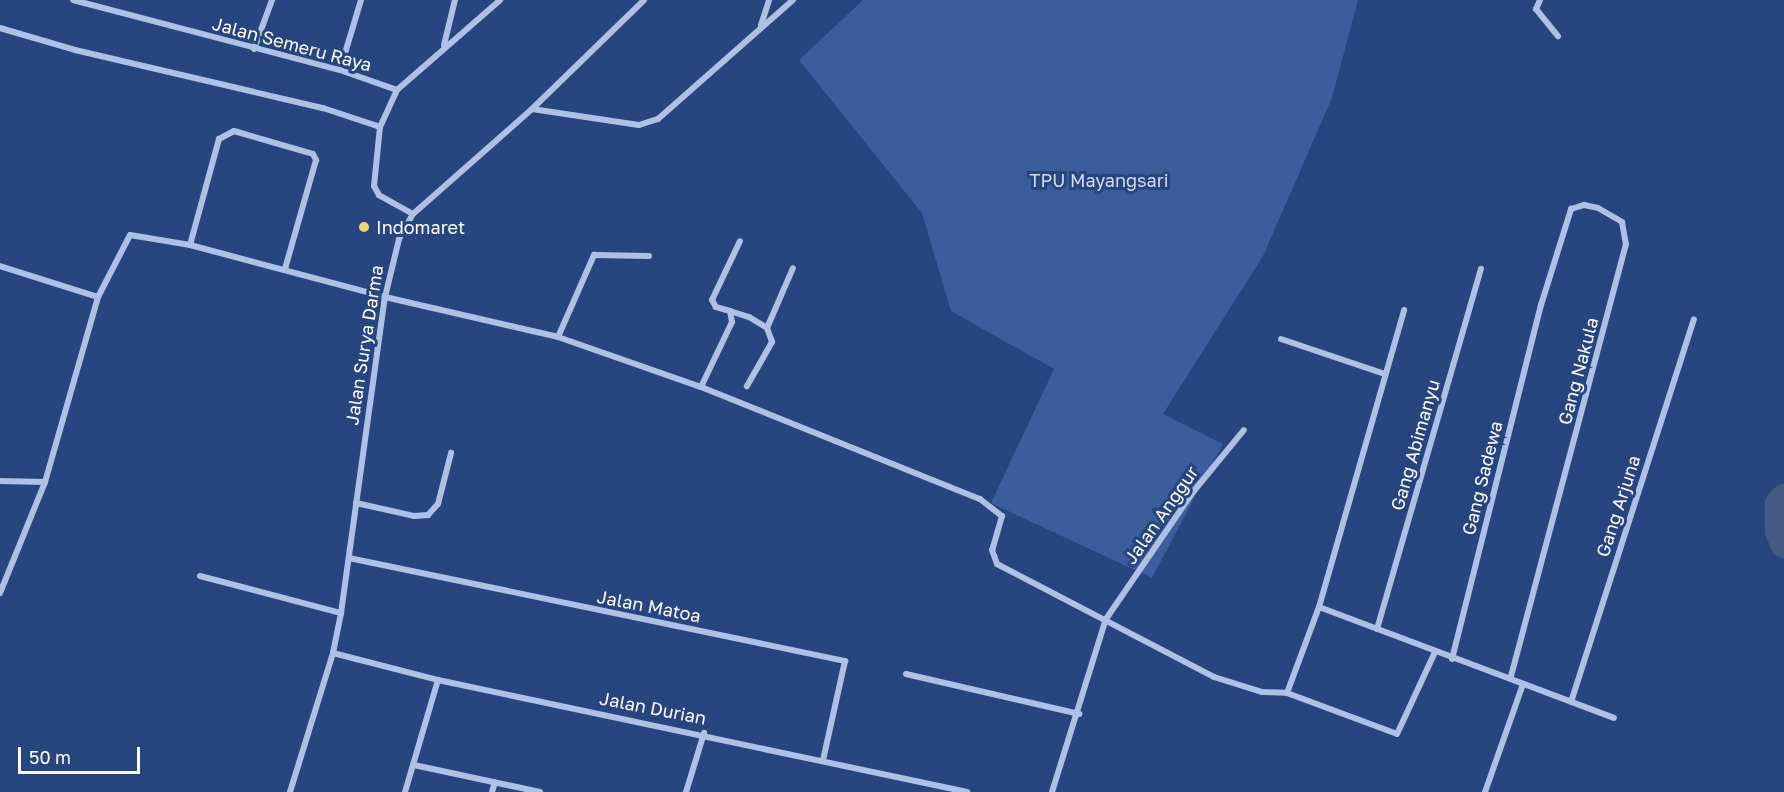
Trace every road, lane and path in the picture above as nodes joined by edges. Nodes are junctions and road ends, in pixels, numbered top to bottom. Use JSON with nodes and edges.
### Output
{"nodes":[{"id":1,"x":77,"y":0,"type":"edge"},
{"id":2,"x":272,"y":0,"type":"edge"},
{"id":3,"x":361,"y":0,"type":"edge"},
{"id":4,"x":455,"y":0,"type":"edge"},
{"id":5,"x":500,"y":0,"type":"edge"},
{"id":6,"x":644,"y":0,"type":"edge"},
{"id":7,"x":769,"y":0,"type":"edge"},
{"id":8,"x":793,"y":0,"type":"edge"},
{"id":9,"x":1540,"y":0,"type":"edge"},
{"id":10,"x":761,"y":25,"type":"junction"},
{"id":11,"x":0,"y":28,"type":"edge"},
{"id":12,"x":1557,"y":36,"type":"dead end"},
{"id":13,"x":444,"y":45,"type":"junction"},
{"id":14,"x":254,"y":49,"type":"junction"},
{"id":15,"x":340,"y":70,"type":"junction"},
{"id":16,"x":397,"y":90,"type":"junction"},
{"id":17,"x":532,"y":109,"type":"junction"},
{"id":18,"x":380,"y":127,"type":"junction"},
{"id":19,"x":413,"y":214,"type":"junction"},
{"id":20,"x":740,"y":241,"type":"dead end"},
{"id":21,"x":190,"y":245,"type":"junction"},
{"id":22,"x":649,"y":256,"type":"dead end"},
{"id":23,"x":0,"y":266,"type":"edge"},
{"id":24,"x":793,"y":268,"type":"dead end"},
{"id":25,"x":285,"y":269,"type":"junction"},
{"id":26,"x":1481,"y":269,"type":"dead end"},
{"id":27,"x":98,"y":297,"type":"junction"},
{"id":28,"x":385,"y":297,"type":"junction"},
{"id":29,"x":1541,"y":305,"type":"joint"},
{"id":30,"x":1404,"y":310,"type":"dead end"},
{"id":31,"x":730,"y":311,"type":"junction"},
{"id":32,"x":1694,"y":319,"type":"dead end"},
{"id":33,"x":767,"y":328,"type":"junction"},
{"id":34,"x":558,"y":337,"type":"junction"},
{"id":35,"x":1281,"y":339,"type":"dead end"},
{"id":36,"x":1385,"y":374,"type":"junction"},
{"id":37,"x":747,"y":386,"type":"dead end"},
{"id":38,"x":701,"y":387,"type":"junction"},
{"id":39,"x":1244,"y":430,"type":"dead end"},
{"id":40,"x":451,"y":453,"type":"dead end"},
{"id":41,"x":0,"y":481,"type":"edge"},
{"id":42,"x":45,"y":482,"type":"junction"},
{"id":43,"x":356,"y":503,"type":"junction"},
{"id":44,"x":349,"y":558,"type":"junction"},
{"id":45,"x":200,"y":576,"type":"dead end"},
{"id":46,"x":0,"y":593,"type":"edge"},
{"id":47,"x":1320,"y":607,"type":"junction"},
{"id":48,"x":341,"y":613,"type":"junction"},
{"id":49,"x":1106,"y":619,"type":"junction"},
{"id":50,"x":1377,"y":630,"type":"junction"},
{"id":51,"x":1435,"y":652,"type":"junction"},
{"id":52,"x":333,"y":653,"type":"junction"},
{"id":53,"x":1452,"y":659,"type":"junction"},
{"id":54,"x":906,"y":674,"type":"dead end"},
{"id":55,"x":1510,"y":679,"type":"junction"},
{"id":56,"x":438,"y":680,"type":"junction"},
{"id":57,"x":1523,"y":684,"type":"junction"},
{"id":58,"x":1287,"y":693,"type":"junction"},
{"id":59,"x":1571,"y":702,"type":"junction"},
{"id":60,"x":1079,"y":714,"type":"junction"},
{"id":61,"x":1614,"y":718,"type":"dead end"},
{"id":62,"x":704,"y":734,"type":"junction"},
{"id":63,"x":823,"y":760,"type":"junction"},
{"id":64,"x":414,"y":765,"type":"junction"},
{"id":65,"x":495,"y":782,"type":"junction"},
{"id":66,"x":290,"y":792,"type":"edge"},
{"id":67,"x":405,"y":792,"type":"edge"},
{"id":68,"x":492,"y":792,"type":"edge"},
{"id":69,"x":540,"y":792,"type":"edge"},
{"id":70,"x":686,"y":792,"type":"edge"},
{"id":71,"x":967,"y":792,"type":"edge"},
{"id":72,"x":1052,"y":792,"type":"edge"},
{"id":73,"x":1485,"y":792,"type":"edge"}],
"edges":[{"from":1,"to":14,"type":"street","name":"Jalan Semeru Raya"},
{"from":2,"to":14,"type":"street"},
{"from":3,"to":15,"type":"street"},
{"from":4,"to":13,"type":"street"},
{"from":5,"to":13,"type":"street"},
{"from":6,"to":17,"type":"street","name":"Jalan Surya Darma"},
{"from":7,"to":10,"type":"street"},
{"from":8,"to":10,"type":"street"},
{"from":9,"to":12,"type":"street"},
{"from":10,"to":17,"type":"street"},
{"from":11,"to":18,"type":"street"},
{"from":13,"to":16,"type":"street"},
{"from":14,"to":15,"type":"street","name":"Jalan Semeru Raya"},
{"from":15,"to":16,"type":"street","name":"Jalan Semeru Raya"},
{"from":16,"to":18,"type":"street"},
{"from":17,"to":19,"type":"street","name":"Jalan Surya Darma"},
{"from":18,"to":19,"type":"street"},
{"from":19,"to":28,"type":"street","name":"Jalan Surya Darma"},
{"from":20,"to":31,"type":"street"},
{"from":21,"to":25,"type":"street"},
{"from":21,"to":25,"type":"street"},
{"from":21,"to":27,"type":"street"},
{"from":22,"to":34,"type":"street"},
{"from":23,"to":27,"type":"street"},
{"from":24,"to":33,"type":"street"},
{"from":25,"to":28,"type":"street"},
{"from":26,"to":50,"type":"street","name":"Gang Abimanyu"},
{"from":27,"to":42,"type":"street"},
{"from":28,"to":34,"type":"street"},
{"from":28,"to":43,"type":"street","name":"Jalan Surya Darma"},
{"from":29,"to":53,"type":"street","name":"Gang Sadewa"},
{"from":29,"to":55,"type":"street","name":"Gang Nakula"},
{"from":30,"to":36,"type":"street"},
{"from":31,"to":33,"type":"street"},
{"from":31,"to":38,"type":"street"},
{"from":32,"to":59,"type":"street","name":"Gang Arjuna"},
{"from":33,"to":37,"type":"street"},
{"from":34,"to":38,"type":"street"},
{"from":35,"to":36,"type":"street"},
{"from":36,"to":47,"type":"street"},
{"from":38,"to":49,"type":"street"},
{"from":39,"to":49,"type":"street","name":"Jalan Anggur"},
{"from":40,"to":43,"type":"street"},
{"from":41,"to":42,"type":"street"},
{"from":42,"to":46,"type":"street"},
{"from":43,"to":44,"type":"street","name":"Jalan Surya Darma"},
{"from":44,"to":48,"type":"street","name":"Jalan Surya Darma"},
{"from":44,"to":63,"type":"street","name":"Jalan Matoa"},
{"from":45,"to":48,"type":"street"},
{"from":47,"to":50,"type":"street"},
{"from":47,"to":58,"type":"street"},
{"from":48,"to":52,"type":"street","name":"Jalan Surya Darma"},
{"from":49,"to":58,"type":"street"},
{"from":49,"to":60,"type":"street","name":"Jalan Anggur"},
{"from":50,"to":51,"type":"street"},
{"from":51,"to":53,"type":"street"},
{"from":51,"to":58,"type":"street"},
{"from":52,"to":56,"type":"street","name":"Jalan Durian"},
{"from":52,"to":66,"type":"street","name":"Jalan Surya Darma"},
{"from":53,"to":55,"type":"street"},
{"from":54,"to":60,"type":"street"},
{"from":55,"to":57,"type":"street"},
{"from":56,"to":62,"type":"street","name":"Jalan Durian"},
{"from":56,"to":64,"type":"street"},
{"from":57,"to":59,"type":"street"},
{"from":57,"to":73,"type":"street"},
{"from":59,"to":61,"type":"street"},
{"from":60,"to":72,"type":"street","name":"Jalan Anggur"},
{"from":62,"to":63,"type":"street","name":"Jalan Durian"},
{"from":62,"to":70,"type":"street"},
{"from":63,"to":71,"type":"street","name":"Jalan Durian"},
{"from":64,"to":65,"type":"street"},
{"from":64,"to":67,"type":"street"},
{"from":65,"to":68,"type":"street"},
{"from":65,"to":69,"type":"street"}]}
